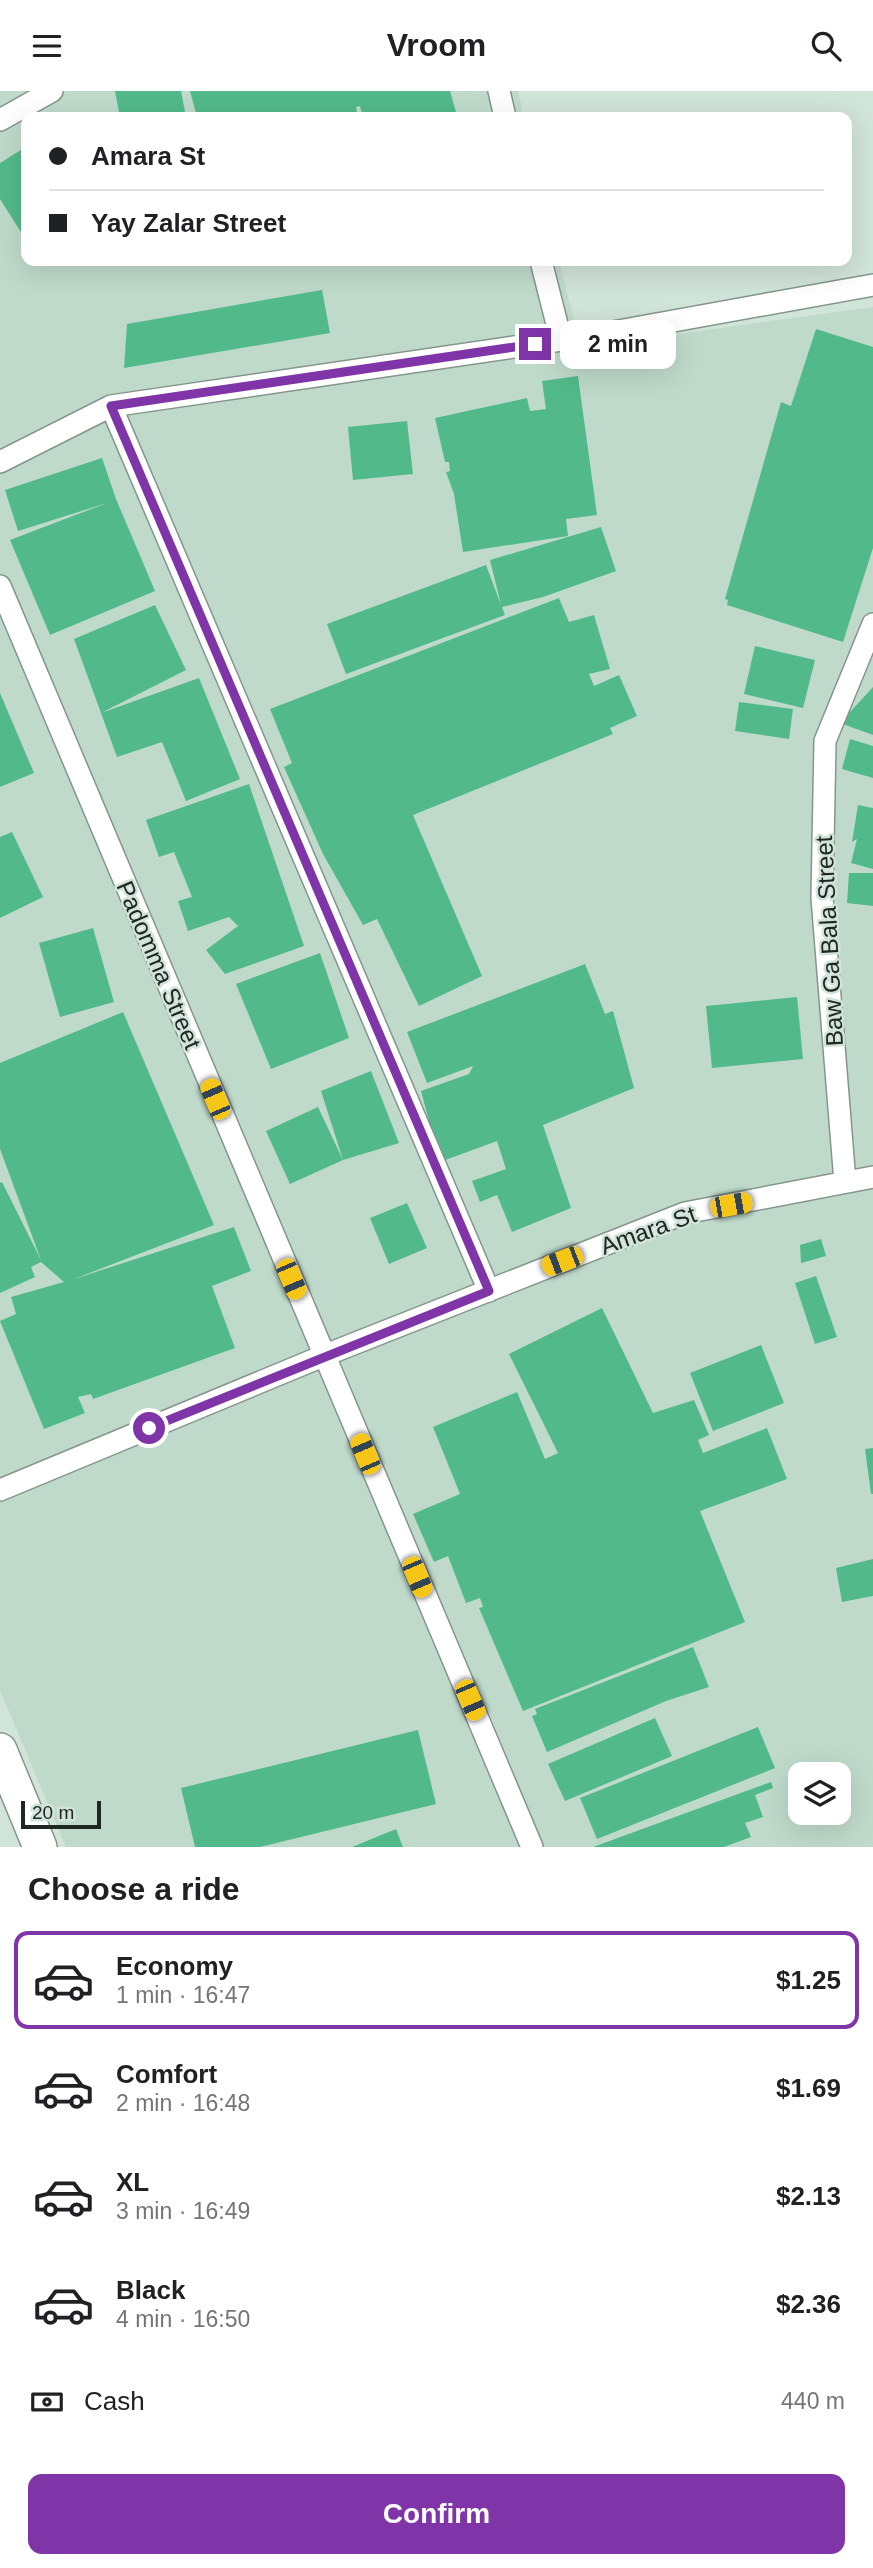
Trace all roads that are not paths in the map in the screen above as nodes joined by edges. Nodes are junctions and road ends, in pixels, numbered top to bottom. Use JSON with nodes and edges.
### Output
{"nodes":[{"id":1,"x":52,"y":91,"type":"edge"},
{"id":2,"x":499,"y":91,"type":"edge"},
{"id":3,"x":504,"y":112,"type":"edge"},
{"id":4,"x":0,"y":120,"type":"edge"},
{"id":5,"x":542,"y":266,"type":"edge"},
{"id":6,"x":873,"y":285,"type":"edge"},
{"id":7,"x":561,"y":340,"type":"junction"},
{"id":8,"x":111,"y":406,"type":"junction"},
{"id":9,"x":0,"y":462,"type":"edge"},
{"id":10,"x":0,"y":586,"type":"edge"},
{"id":11,"x":873,"y":624,"type":"edge"},
{"id":12,"x":873,"y":1177,"type":"edge"},
{"id":13,"x":845,"y":1182,"type":"junction"},
{"id":14,"x":489,"y":1291,"type":"junction"},
{"id":15,"x":323,"y":1356,"type":"junction"},
{"id":16,"x":0,"y":1490,"type":"edge"},
{"id":17,"x":0,"y":1750,"type":"edge"},
{"id":18,"x":40,"y":1847,"type":"edge"},
{"id":19,"x":532,"y":1847,"type":"edge"}],
"edges":[{"from":1,"to":4,"type":"street"},
{"from":2,"to":3,"type":"street"},
{"from":5,"to":7,"type":"street"},
{"from":6,"to":7,"type":"street"},
{"from":7,"to":8,"type":"street"},
{"from":8,"to":9,"type":"street"},
{"from":8,"to":14,"type":"street"},
{"from":10,"to":15,"type":"street","name":"Padomma Street"},
{"from":11,"to":13,"type":"street","name":"Baw Ga Bala Street"},
{"from":12,"to":13,"type":"street","name":"Amara St"},
{"from":13,"to":14,"type":"street","name":"Amara St"},
{"from":14,"to":15,"type":"street","name":"Amara St"},
{"from":15,"to":16,"type":"street","name":"Amara St"},
{"from":15,"to":19,"type":"street","name":"Padomma Street"},
{"from":17,"to":18,"type":"main road"}]}
